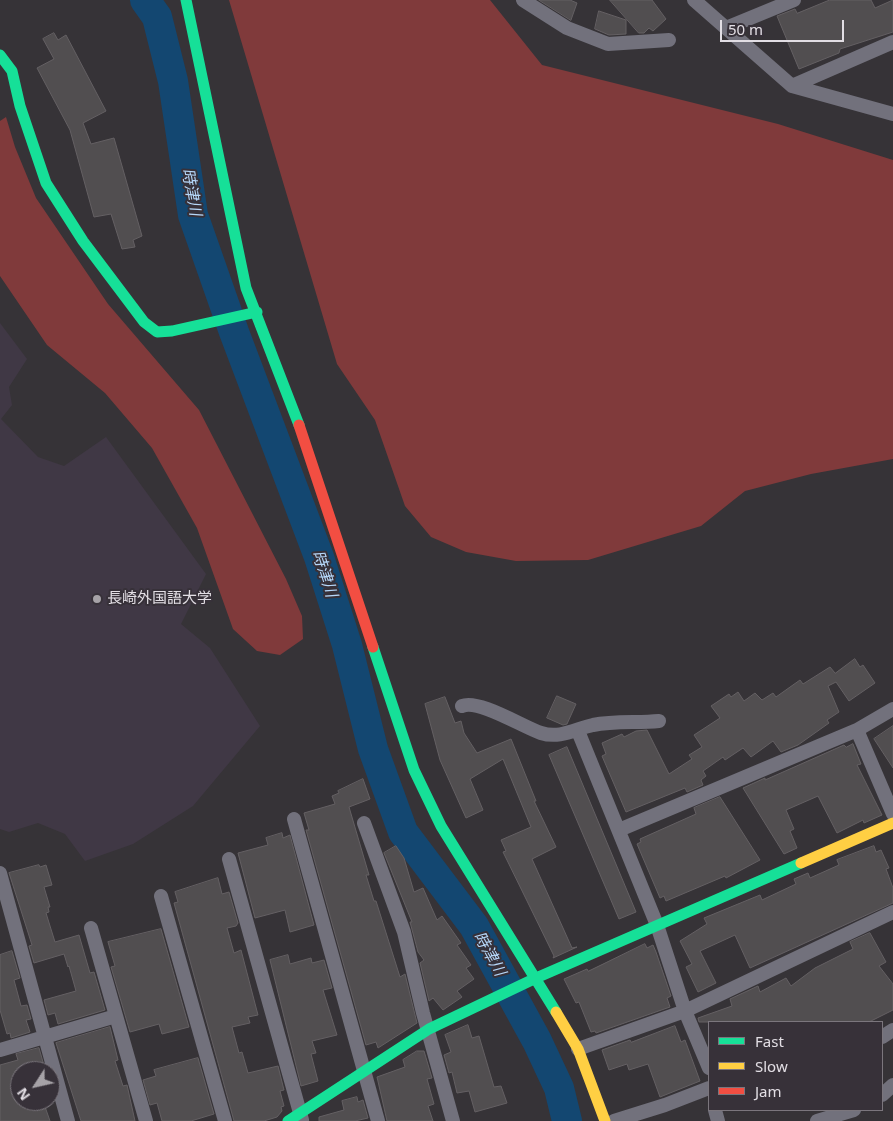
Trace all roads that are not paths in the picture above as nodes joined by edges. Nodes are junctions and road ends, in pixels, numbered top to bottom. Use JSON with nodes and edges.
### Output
{"nodes":[{"id":1,"x":186,"y":0,"type":"edge"},
{"id":2,"x":523,"y":0,"type":"edge"},
{"id":3,"x":694,"y":0,"type":"edge"},
{"id":4,"x":794,"y":0,"type":"edge"},
{"id":5,"x":726,"y":28,"type":"junction"},
{"id":6,"x":670,"y":40,"type":"dead end"},
{"id":7,"x":893,"y":42,"type":"edge"},
{"id":8,"x":0,"y":55,"type":"edge"},
{"id":9,"x":792,"y":86,"type":"junction"},
{"id":10,"x":893,"y":114,"type":"edge"},
{"id":11,"x":257,"y":312,"type":"junction"},
{"id":12,"x":462,"y":706,"type":"dead end"},
{"id":13,"x":893,"y":709,"type":"edge"},
{"id":14,"x":659,"y":721,"type":"dead end"},
{"id":15,"x":857,"y":730,"type":"junction"},
{"id":16,"x":578,"y":731,"type":"junction"},
{"id":17,"x":893,"y":814,"type":"edge"},
{"id":18,"x":294,"y":819,"type":"dead end"},
{"id":19,"x":364,"y":823,"type":"dead end"},
{"id":20,"x":893,"y":823,"type":"edge"},
{"id":21,"x":619,"y":830,"type":"junction"},
{"id":22,"x":229,"y":859,"type":"dead end"},
{"id":23,"x":0,"y":873,"type":"edge"},
{"id":24,"x":161,"y":896,"type":"dead end"},
{"id":25,"x":893,"y":912,"type":"edge"},
{"id":26,"x":657,"y":925,"type":"junction"},
{"id":27,"x":91,"y":928,"type":"dead end"},
{"id":28,"x":534,"y":980,"type":"junction"},
{"id":29,"x":685,"y":1011,"type":"junction"},
{"id":30,"x":116,"y":1016,"type":"junction"},
{"id":31,"x":429,"y":1029,"type":"junction"},
{"id":32,"x":45,"y":1036,"type":"junction"},
{"id":33,"x":578,"y":1048,"type":"junction"},
{"id":34,"x":0,"y":1050,"type":"edge"},
{"id":35,"x":708,"y":1066,"type":"edge"},
{"id":36,"x":365,"y":1071,"type":"junction"},
{"id":37,"x":893,"y":1085,"type":"edge"},
{"id":38,"x":708,"y":1088,"type":"edge"},
{"id":39,"x":883,"y":1094,"type":"edge"},
{"id":40,"x":851,"y":1111,"type":"edge"},
{"id":41,"x":301,"y":1117,"type":"edge"},
{"id":42,"x":68,"y":1121,"type":"edge"},
{"id":43,"x":146,"y":1121,"type":"edge"},
{"id":44,"x":225,"y":1121,"type":"edge"},
{"id":45,"x":288,"y":1121,"type":"edge"},
{"id":46,"x":378,"y":1121,"type":"edge"},
{"id":47,"x":453,"y":1121,"type":"edge"},
{"id":48,"x":606,"y":1121,"type":"edge"},
{"id":49,"x":614,"y":1121,"type":"edge"},
{"id":50,"x":817,"y":1121,"type":"edge"}],
"edges":[{"from":1,"to":11,"type":"street"},
{"from":2,"to":6,"type":"street"},
{"from":3,"to":5,"type":"street"},
{"from":4,"to":5,"type":"street"},
{"from":5,"to":9,"type":"street"},
{"from":7,"to":9,"type":"street"},
{"from":8,"to":11,"type":"street"},
{"from":9,"to":10,"type":"street"},
{"from":11,"to":28,"type":"street"},
{"from":12,"to":16,"type":"street"},
{"from":13,"to":15,"type":"street"},
{"from":14,"to":16,"type":"street"},
{"from":15,"to":17,"type":"street"},
{"from":15,"to":21,"type":"street"},
{"from":16,"to":21,"type":"street"},
{"from":18,"to":36,"type":"street"},
{"from":19,"to":31,"type":"street"},
{"from":20,"to":26,"type":"street"},
{"from":21,"to":26,"type":"street"},
{"from":22,"to":41,"type":"street"},
{"from":23,"to":32,"type":"street"},
{"from":24,"to":44,"type":"street"},
{"from":25,"to":29,"type":"street"},
{"from":26,"to":28,"type":"street"},
{"from":26,"to":29,"type":"street"},
{"from":27,"to":30,"type":"street"},
{"from":28,"to":31,"type":"street"},
{"from":28,"to":33,"type":"street"},
{"from":29,"to":33,"type":"street"},
{"from":29,"to":35,"type":"street"},
{"from":30,"to":32,"type":"street"},
{"from":30,"to":43,"type":"street"},
{"from":31,"to":36,"type":"street"},
{"from":31,"to":47,"type":"street"},
{"from":32,"to":34,"type":"street"},
{"from":32,"to":42,"type":"street"},
{"from":33,"to":48,"type":"street"},
{"from":36,"to":41,"type":"street"},
{"from":36,"to":46,"type":"street"},
{"from":37,"to":39,"type":"street"},
{"from":38,"to":49,"type":"street"},
{"from":40,"to":50,"type":"street"},
{"from":41,"to":45,"type":"street"}]}
